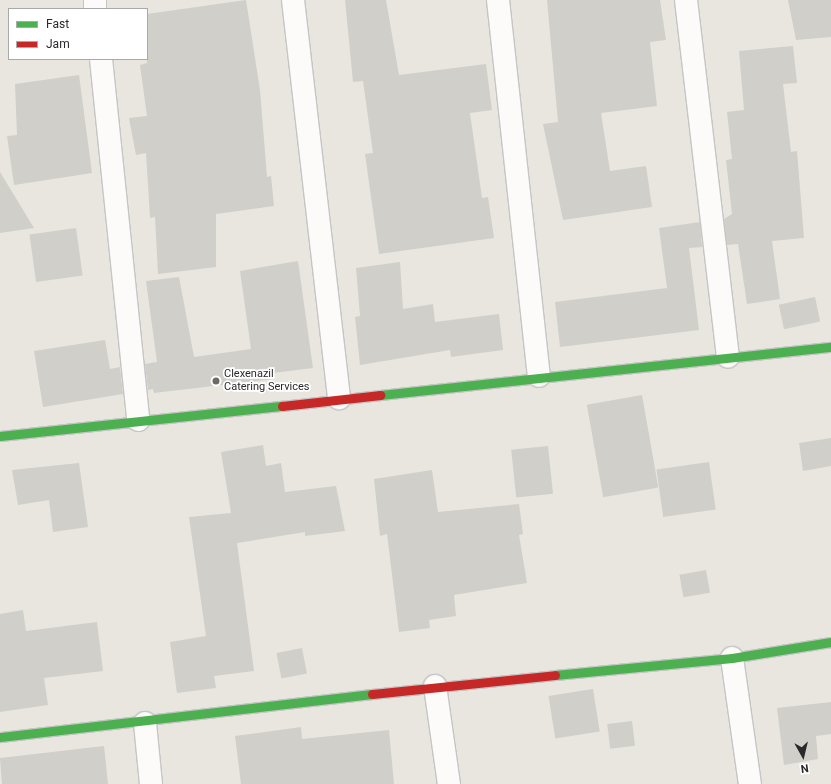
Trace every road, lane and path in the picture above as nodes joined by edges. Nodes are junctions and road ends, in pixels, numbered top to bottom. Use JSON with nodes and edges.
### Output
{"nodes":[{"id":1,"x":293,"y":0,"type":"edge"},
{"id":2,"x":498,"y":0,"type":"edge"},
{"id":3,"x":686,"y":0,"type":"edge"},
{"id":4,"x":101,"y":60,"type":"edge"},
{"id":5,"x":831,"y":347,"type":"edge"},
{"id":6,"x":728,"y":357,"type":"junction"},
{"id":7,"x":539,"y":376,"type":"junction"},
{"id":8,"x":339,"y":398,"type":"junction"},
{"id":9,"x":138,"y":420,"type":"junction"},
{"id":10,"x":0,"y":436,"type":"edge"},
{"id":11,"x":831,"y":642,"type":"edge"},
{"id":12,"x":732,"y":658,"type":"junction"},
{"id":13,"x":435,"y":686,"type":"junction"},
{"id":14,"x":144,"y":723,"type":"junction"},
{"id":15,"x":0,"y":737,"type":"edge"},
{"id":16,"x":152,"y":784,"type":"edge"},
{"id":17,"x":449,"y":784,"type":"edge"},
{"id":18,"x":750,"y":784,"type":"edge"}],
"edges":[{"from":1,"to":8,"type":"street"},
{"from":2,"to":7,"type":"street"},
{"from":3,"to":6,"type":"street"},
{"from":4,"to":9,"type":"street"},
{"from":5,"to":6,"type":"street"},
{"from":6,"to":7,"type":"street"},
{"from":7,"to":8,"type":"street"},
{"from":8,"to":9,"type":"street"},
{"from":9,"to":10,"type":"street"},
{"from":11,"to":12,"type":"street"},
{"from":12,"to":13,"type":"street"},
{"from":12,"to":18,"type":"street"},
{"from":13,"to":14,"type":"street"},
{"from":13,"to":17,"type":"street"},
{"from":14,"to":15,"type":"street"},
{"from":14,"to":16,"type":"street"}]}
